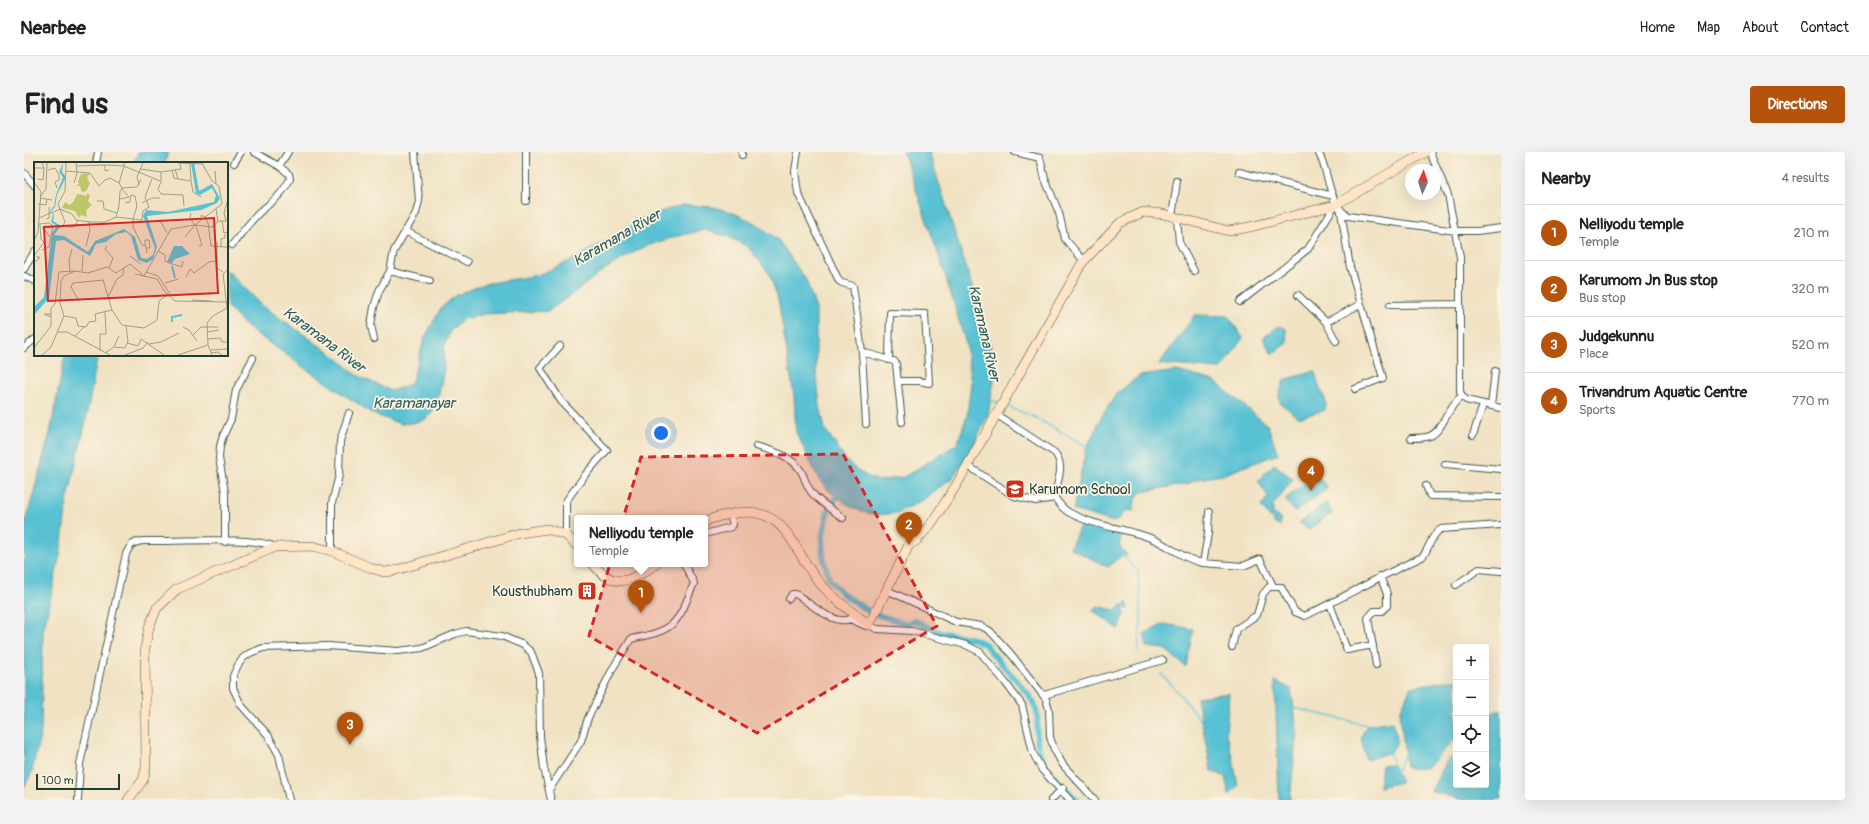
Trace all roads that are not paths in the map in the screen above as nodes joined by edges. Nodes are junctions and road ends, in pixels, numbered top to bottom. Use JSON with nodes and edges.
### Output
{"nodes":[{"id":1,"x":98,"y":152,"type":"edge"},
{"id":2,"x":241,"y":152,"type":"edge"},
{"id":3,"x":254,"y":152,"type":"edge"},
{"id":4,"x":288,"y":152,"type":"edge"},
{"id":5,"x":415,"y":152,"type":"edge"},
{"id":6,"x":526,"y":152,"type":"edge"},
{"id":7,"x":798,"y":152,"type":"edge"},
{"id":8,"x":1015,"y":152,"type":"edge"},
{"id":9,"x":1318,"y":152,"type":"edge"},
{"id":10,"x":1426,"y":152,"type":"edge"},
{"id":11,"x":1430,"y":152,"type":"edge"},
{"id":12,"x":96,"y":162,"type":"edge"},
{"id":13,"x":234,"y":163,"type":"dead end"},
{"id":14,"x":279,"y":166,"type":"junction"},
{"id":15,"x":1239,"y":172,"type":"dead end"},
{"id":16,"x":24,"y":173,"type":"edge"},
{"id":17,"x":1177,"y":181,"type":"dead end"},
{"id":18,"x":34,"y":185,"type":"edge"},
{"id":19,"x":1334,"y":200,"type":"junction"},
{"id":20,"x":526,"y":201,"type":"dead end"},
{"id":21,"x":1341,"y":212,"type":"junction"},
{"id":22,"x":1174,"y":217,"type":"junction"},
{"id":23,"x":1501,"y":228,"type":"edge"},
{"id":24,"x":405,"y":231,"type":"junction"},
{"id":25,"x":1456,"y":231,"type":"junction"},
{"id":26,"x":232,"y":245,"type":"dead end"},
{"id":27,"x":34,"y":253,"type":"edge"},
{"id":28,"x":1084,"y":261,"type":"junction"},
{"id":29,"x":467,"y":262,"type":"dead end"},
{"id":30,"x":24,"y":269,"type":"edge"},
{"id":31,"x":390,"y":271,"type":"junction"},
{"id":32,"x":1194,"y":271,"type":"dead end"},
{"id":33,"x":24,"y":276,"type":"edge"},
{"id":34,"x":34,"y":281,"type":"edge"},
{"id":35,"x":430,"y":281,"type":"dead end"},
{"id":36,"x":1298,"y":295,"type":"dead end"},
{"id":37,"x":1240,"y":302,"type":"dead end"},
{"id":38,"x":1361,"y":304,"type":"junction"},
{"id":39,"x":1460,"y":304,"type":"junction"},
{"id":40,"x":1390,"y":305,"type":"dead end"},
{"id":41,"x":1326,"y":322,"type":"junction"},
{"id":42,"x":34,"y":339,"type":"edge"},
{"id":43,"x":374,"y":339,"type":"dead end"},
{"id":44,"x":1336,"y":341,"type":"dead end"},
{"id":45,"x":560,"y":346,"type":"dead end"},
{"id":46,"x":24,"y":348,"type":"edge"},
{"id":47,"x":862,"y":352,"type":"junction"},
{"id":48,"x":253,"y":358,"type":"dead end"},
{"id":49,"x":889,"y":360,"type":"junction"},
{"id":50,"x":1495,"y":371,"type":"dead end"},
{"id":51,"x":898,"y":381,"type":"junction"},
{"id":52,"x":1355,"y":389,"type":"dead end"},
{"id":53,"x":1462,"y":396,"type":"junction"},
{"id":54,"x":1483,"y":405,"type":"junction"},
{"id":55,"x":1491,"y":406,"type":"junction"},
{"id":56,"x":1501,"y":408,"type":"edge"},
{"id":57,"x":349,"y":413,"type":"dead end"},
{"id":58,"x":997,"y":416,"type":"junction"},
{"id":59,"x":902,"y":422,"type":"dead end"},
{"id":60,"x":866,"y":424,"type":"dead end"},
{"id":61,"x":1473,"y":435,"type":"dead end"},
{"id":62,"x":1411,"y":438,"type":"dead end"},
{"id":63,"x":756,"y":446,"type":"dead end"},
{"id":64,"x":1445,"y":464,"type":"dead end"},
{"id":65,"x":968,"y":466,"type":"junction"},
{"id":66,"x":1501,"y":469,"type":"edge"},
{"id":67,"x":1426,"y":486,"type":"dead end"},
{"id":68,"x":1501,"y":497,"type":"edge"},
{"id":69,"x":1055,"y":498,"type":"junction"},
{"id":70,"x":1209,"y":512,"type":"dead end"},
{"id":71,"x":730,"y":514,"type":"junction"},
{"id":72,"x":843,"y":518,"type":"dead end"},
{"id":73,"x":708,"y":521,"type":"edge"},
{"id":74,"x":1501,"y":525,"type":"edge"},
{"id":75,"x":708,"y":533,"type":"edge"},
{"id":76,"x":566,"y":535,"type":"junction"},
{"id":77,"x":225,"y":542,"type":"junction"},
{"id":78,"x":574,"y":543,"type":"edge"},
{"id":79,"x":274,"y":547,"type":"junction"},
{"id":80,"x":332,"y":551,"type":"junction"},
{"id":81,"x":1203,"y":563,"type":"junction"},
{"id":82,"x":595,"y":567,"type":"edge"},
{"id":83,"x":652,"y":567,"type":"edge"},
{"id":84,"x":686,"y":567,"type":"edge"},
{"id":85,"x":1501,"y":571,"type":"edge"},
{"id":86,"x":1380,"y":576,"type":"junction"},
{"id":87,"x":1456,"y":585,"type":"dead end"},
{"id":88,"x":1273,"y":586,"type":"junction"},
{"id":89,"x":887,"y":590,"type":"junction"},
{"id":90,"x":789,"y":599,"type":"dead end"},
{"id":91,"x":1330,"y":604,"type":"junction"},
{"id":92,"x":869,"y":625,"type":"junction"},
{"id":93,"x":1373,"y":645,"type":"junction"},
{"id":94,"x":1232,"y":647,"type":"dead end"},
{"id":95,"x":1163,"y":660,"type":"dead end"},
{"id":96,"x":1376,"y":665,"type":"dead end"},
{"id":97,"x":1044,"y":695,"type":"junction"},
{"id":98,"x":1062,"y":789,"type":"junction"},
{"id":99,"x":549,"y":790,"type":"junction"},
{"id":100,"x":78,"y":800,"type":"edge"},
{"id":101,"x":128,"y":800,"type":"edge"},
{"id":102,"x":289,"y":800,"type":"edge"},
{"id":103,"x":551,"y":800,"type":"edge"},
{"id":104,"x":1051,"y":800,"type":"edge"},
{"id":105,"x":1070,"y":800,"type":"edge"},
{"id":106,"x":1095,"y":800,"type":"edge"}],
"edges":[{"from":1,"to":12,"type":"street"},
{"from":2,"to":13,"type":"street"},
{"from":3,"to":14,"type":"street"},
{"from":4,"to":14,"type":"street"},
{"from":5,"to":24,"type":"street"},
{"from":6,"to":20,"type":"street"},
{"from":7,"to":47,"type":"street"},
{"from":8,"to":28,"type":"street"},
{"from":9,"to":19,"type":"street"},
{"from":10,"to":19,"type":"main road"},
{"from":11,"to":25,"type":"street"},
{"from":14,"to":26,"type":"street"},
{"from":15,"to":19,"type":"street"},
{"from":16,"to":18,"type":"street"},
{"from":17,"to":22,"type":"street"},
{"from":19,"to":21,"type":"street"},
{"from":19,"to":22,"type":"main road"},
{"from":19,"to":37,"type":"street"},
{"from":21,"to":25,"type":"street"},
{"from":21,"to":38,"type":"street"},
{"from":22,"to":28,"type":"main road"},
{"from":22,"to":32,"type":"street"},
{"from":23,"to":25,"type":"street"},
{"from":24,"to":29,"type":"street"},
{"from":24,"to":31,"type":"street"},
{"from":25,"to":39,"type":"street"},
{"from":27,"to":30,"type":"street"},
{"from":28,"to":58,"type":"main road"},
{"from":31,"to":35,"type":"street"},
{"from":31,"to":43,"type":"street"},
{"from":33,"to":34,"type":"street"},
{"from":36,"to":41,"type":"street"},
{"from":38,"to":41,"type":"street"},
{"from":38,"to":52,"type":"street"},
{"from":39,"to":40,"type":"street"},
{"from":39,"to":53,"type":"street"},
{"from":41,"to":44,"type":"street"},
{"from":42,"to":46,"type":"street"},
{"from":45,"to":76,"type":"street"},
{"from":47,"to":49,"type":"street"},
{"from":47,"to":60,"type":"street"},
{"from":48,"to":77,"type":"street"},
{"from":49,"to":51,"type":"street"},
{"from":49,"to":51,"type":"street"},
{"from":50,"to":55,"type":"street"},
{"from":51,"to":59,"type":"street"},
{"from":53,"to":54,"type":"street"},
{"from":53,"to":62,"type":"street"},
{"from":54,"to":55,"type":"street"},
{"from":54,"to":61,"type":"street"},
{"from":55,"to":56,"type":"street"},
{"from":57,"to":80,"type":"street"},
{"from":58,"to":65,"type":"main road"},
{"from":58,"to":69,"type":"street"},
{"from":63,"to":72,"type":"street"},
{"from":64,"to":66,"type":"street"},
{"from":65,"to":69,"type":"street"},
{"from":65,"to":89,"type":"main road"},
{"from":67,"to":68,"type":"street"},
{"from":69,"to":81,"type":"street"},
{"from":70,"to":81,"type":"street"},
{"from":71,"to":73,"type":"main road"},
{"from":71,"to":75,"type":"street"},
{"from":71,"to":92,"type":"main road"},
{"from":74,"to":86,"type":"street"},
{"from":76,"to":78,"type":"main road"},
{"from":76,"to":80,"type":"main road"},
{"from":77,"to":79,"type":"street"},
{"from":77,"to":100,"type":"street"},
{"from":79,"to":80,"type":"main road"},
{"from":79,"to":101,"type":"main road"},
{"from":81,"to":88,"type":"street"},
{"from":82,"to":83,"type":"main road"},
{"from":84,"to":99,"type":"street"},
{"from":85,"to":87,"type":"street"},
{"from":86,"to":91,"type":"street"},
{"from":86,"to":93,"type":"street"},
{"from":88,"to":91,"type":"street"},
{"from":88,"to":94,"type":"street"},
{"from":89,"to":92,"type":"main road"},
{"from":89,"to":97,"type":"street"},
{"from":90,"to":92,"type":"street"},
{"from":91,"to":93,"type":"street"},
{"from":92,"to":98,"type":"street"},
{"from":93,"to":96,"type":"street"},
{"from":95,"to":97,"type":"street"},
{"from":97,"to":106,"type":"street"},
{"from":98,"to":104,"type":"street"},
{"from":98,"to":105,"type":"street"},
{"from":99,"to":102,"type":"street"},
{"from":99,"to":103,"type":"street"}]}
